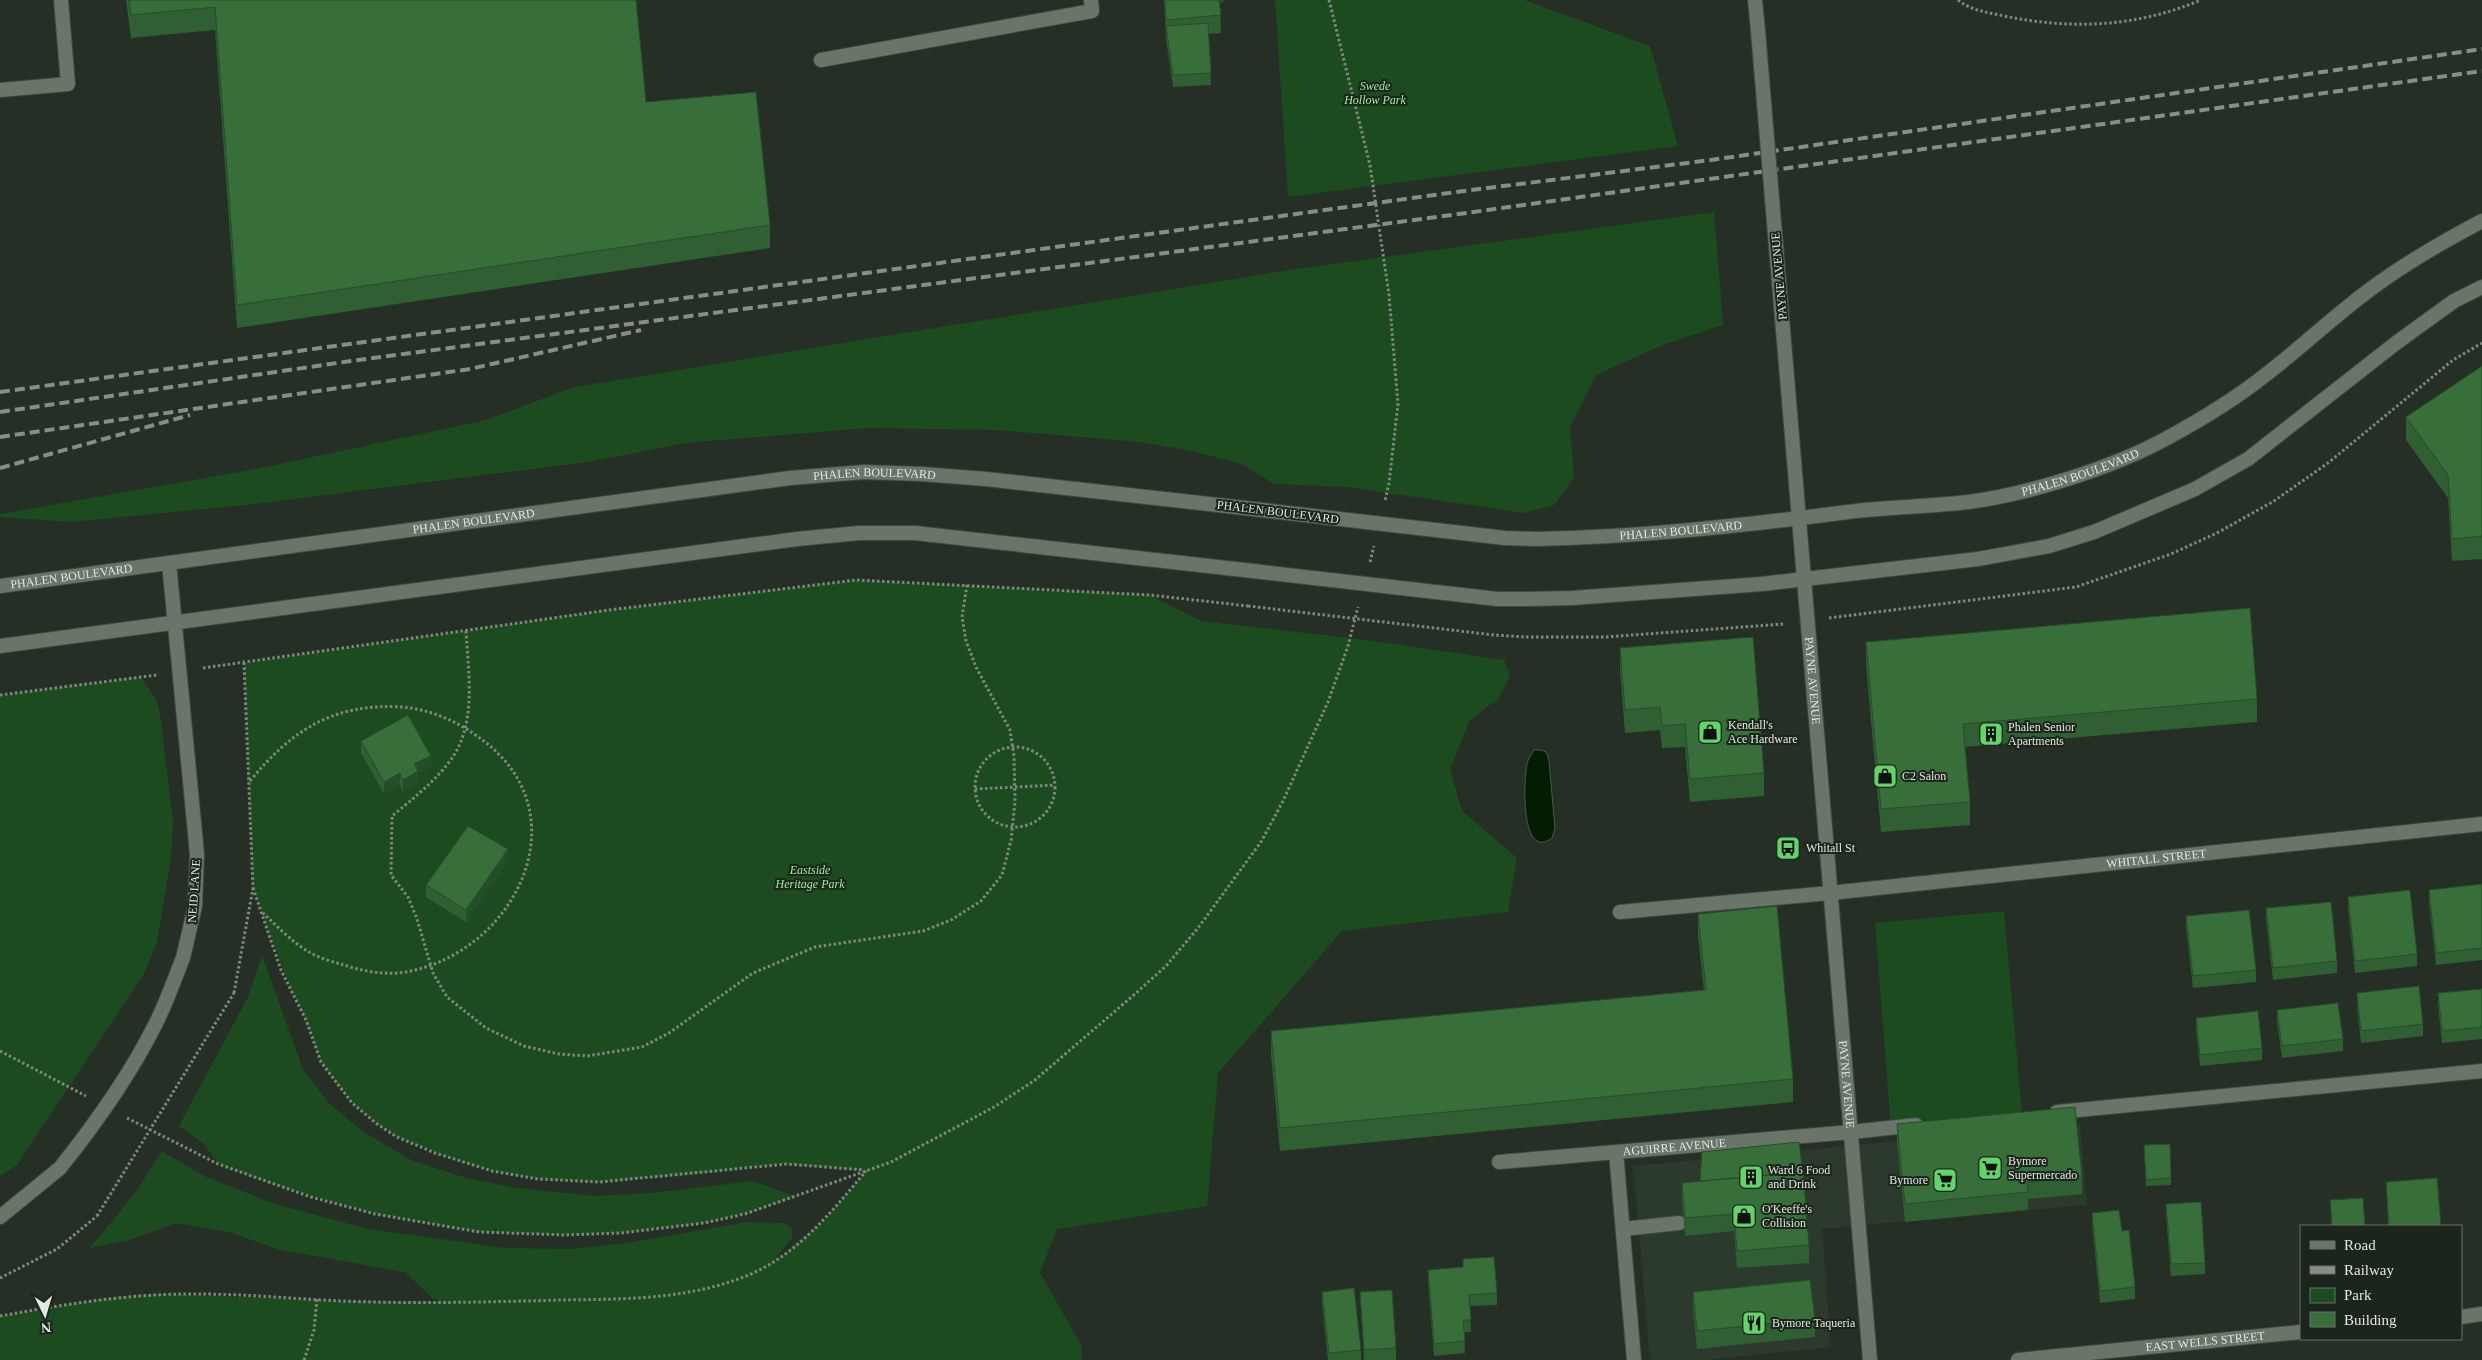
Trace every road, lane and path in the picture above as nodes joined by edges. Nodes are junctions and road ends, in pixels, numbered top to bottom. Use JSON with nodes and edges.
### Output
{"nodes":[{"id":1,"x":61,"y":0,"type":"edge"},
{"id":2,"x":1091,"y":0,"type":"edge"},
{"id":3,"x":1329,"y":0,"type":"edge"},
{"id":4,"x":1755,"y":0,"type":"edge"},
{"id":5,"x":1958,"y":0,"type":"edge"},
{"id":6,"x":2201,"y":0,"type":"edge"},
{"id":7,"x":821,"y":60,"type":"dead end"},
{"id":8,"x":0,"y":90,"type":"edge"},
{"id":9,"x":2482,"y":221,"type":"edge"},
{"id":10,"x":2482,"y":287,"type":"edge"},
{"id":11,"x":1385,"y":502,"type":"dead end"},
{"id":12,"x":1798,"y":519,"type":"junction"},
{"id":13,"x":1375,"y":541,"type":"dead end"},
{"id":14,"x":168,"y":563,"type":"junction"},
{"id":15,"x":1368,"y":570,"type":"dead end"},
{"id":16,"x":1804,"y":579,"type":"junction"},
{"id":17,"x":0,"y":586,"type":"edge"},
{"id":18,"x":967,"y":586,"type":"junction"},
{"id":19,"x":1360,"y":599,"type":"dead end"},
{"id":20,"x":175,"y":624,"type":"junction"},
{"id":21,"x":466,"y":631,"type":"junction"},
{"id":22,"x":1526,"y":636,"type":"dead end"},
{"id":23,"x":0,"y":646,"type":"edge"},
{"id":24,"x":244,"y":663,"type":"junction"},
{"id":25,"x":179,"y":672,"type":"junction"},
{"id":26,"x":0,"y":695,"type":"edge"},
{"id":27,"x":1012,"y":747,"type":"junction"},
{"id":28,"x":250,"y":781,"type":"junction"},
{"id":29,"x":1055,"y":785,"type":"junction"},
{"id":30,"x":975,"y":789,"type":"junction"},
{"id":31,"x":2482,"y":824,"type":"edge"},
{"id":32,"x":253,"y":888,"type":"junction"},
{"id":33,"x":1830,"y":893,"type":"junction"},
{"id":34,"x":262,"y":912,"type":"junction"},
{"id":35,"x":1620,"y":912,"type":"dead end"},
{"id":36,"x":431,"y":965,"type":"junction"},
{"id":37,"x":0,"y":1051,"type":"edge"},
{"id":38,"x":2482,"y":1071,"type":"edge"},
{"id":39,"x":88,"y":1097,"type":"dead end"},
{"id":40,"x":2042,"y":1113,"type":"edge"},
{"id":41,"x":123,"y":1116,"type":"dead end"},
{"id":42,"x":1928,"y":1124,"type":"edge"},
{"id":43,"x":1851,"y":1132,"type":"junction"},
{"id":44,"x":1616,"y":1152,"type":"junction"},
{"id":45,"x":1500,"y":1162,"type":"dead end"},
{"id":46,"x":866,"y":1171,"type":"junction"},
{"id":47,"x":0,"y":1217,"type":"edge"},
{"id":48,"x":1679,"y":1223,"type":"dead end"},
{"id":49,"x":1623,"y":1229,"type":"junction"},
{"id":50,"x":0,"y":1278,"type":"edge"},
{"id":51,"x":317,"y":1299,"type":"junction"},
{"id":52,"x":2482,"y":1314,"type":"edge"},
{"id":53,"x":0,"y":1316,"type":"edge"},
{"id":54,"x":2462,"y":1316,"type":"edge"},
{"id":55,"x":2300,"y":1332,"type":"edge"},
{"id":56,"x":2086,"y":1356,"type":"edge"},
{"id":57,"x":304,"y":1360,"type":"edge"},
{"id":58,"x":1634,"y":1360,"type":"edge"},
{"id":59,"x":1870,"y":1360,"type":"edge"},
{"id":60,"x":2018,"y":1360,"type":"edge"}],
"edges":[{"from":1,"to":8,"type":"main road"},
{"from":2,"to":7,"type":"main road"},
{"from":3,"to":11,"type":"path"},
{"from":4,"to":12,"type":"main road","name":"PAYNE AVENUE","bridge":true},
{"from":5,"to":6,"type":"path"},
{"from":9,"to":12,"type":"main road","name":"PHALEN BOULEVARD"},
{"from":10,"to":16,"type":"main road"},
{"from":12,"to":14,"type":"main road","name":"PHALEN BOULEVARD","bridge":true},
{"from":12,"to":16,"type":"main road","name":"PAYNE AVENUE"},
{"from":13,"to":15,"type":"path"},
{"from":14,"to":17,"type":"main road","name":"PHALEN BOULEVARD"},
{"from":14,"to":20,"type":"main road","name":"NEID LANE"},
{"from":16,"to":20,"type":"main road","bridge":true},
{"from":16,"to":33,"type":"main road","name":"PAYNE AVENUE"},
{"from":18,"to":21,"type":"path"},
{"from":18,"to":22,"type":"path","bridge":true},
{"from":18,"to":27,"type":"path"},
{"from":19,"to":46,"type":"path"},
{"from":20,"to":23,"type":"main road"},
{"from":20,"to":25,"type":"main road","name":"NEID LANE"},
{"from":21,"to":24,"type":"path"},
{"from":21,"to":36,"type":"path"},
{"from":24,"to":25,"type":"path"},
{"from":24,"to":28,"type":"path"},
{"from":25,"to":26,"type":"path"},
{"from":25,"to":47,"type":"main road","name":"NEID LANE","bridge":true},
{"from":27,"to":29,"type":"path"},
{"from":27,"to":30,"type":"path"},
{"from":27,"to":36,"type":"path"},
{"from":28,"to":32,"type":"path"},
{"from":28,"to":36,"type":"path"},
{"from":29,"to":30,"type":"path"},
{"from":29,"to":30,"type":"path"},
{"from":31,"to":33,"type":"main road","name":"WHITALL STREET"},
{"from":32,"to":34,"type":"path"},
{"from":32,"to":50,"type":"path","bridge":true},
{"from":33,"to":35,"type":"main road","name":"WHITALL STREET"},
{"from":33,"to":43,"type":"main road","name":"PAYNE AVENUE"},
{"from":34,"to":36,"type":"path"},
{"from":34,"to":46,"type":"path"},
{"from":37,"to":39,"type":"path"},
{"from":38,"to":40,"type":"main road"},
{"from":41,"to":46,"type":"path"},
{"from":42,"to":43,"type":"main road","name":"AGUIRRE AVENUE"},
{"from":43,"to":44,"type":"main road","name":"AGUIRRE AVENUE"},
{"from":43,"to":59,"type":"main road","name":"PAYNE AVENUE"},
{"from":44,"to":45,"type":"main road","name":"AGUIRRE AVENUE"},
{"from":44,"to":49,"type":"main road"},
{"from":46,"to":51,"type":"path"},
{"from":48,"to":49,"type":"main road"},
{"from":49,"to":58,"type":"main road"},
{"from":51,"to":53,"type":"path"},
{"from":51,"to":57,"type":"path"},
{"from":52,"to":54,"type":"main road"},
{"from":55,"to":56,"type":"main road","name":"EAST WELLS STREET"},
{"from":56,"to":60,"type":"main road","name":"EAST WELLS STREET"}]}
